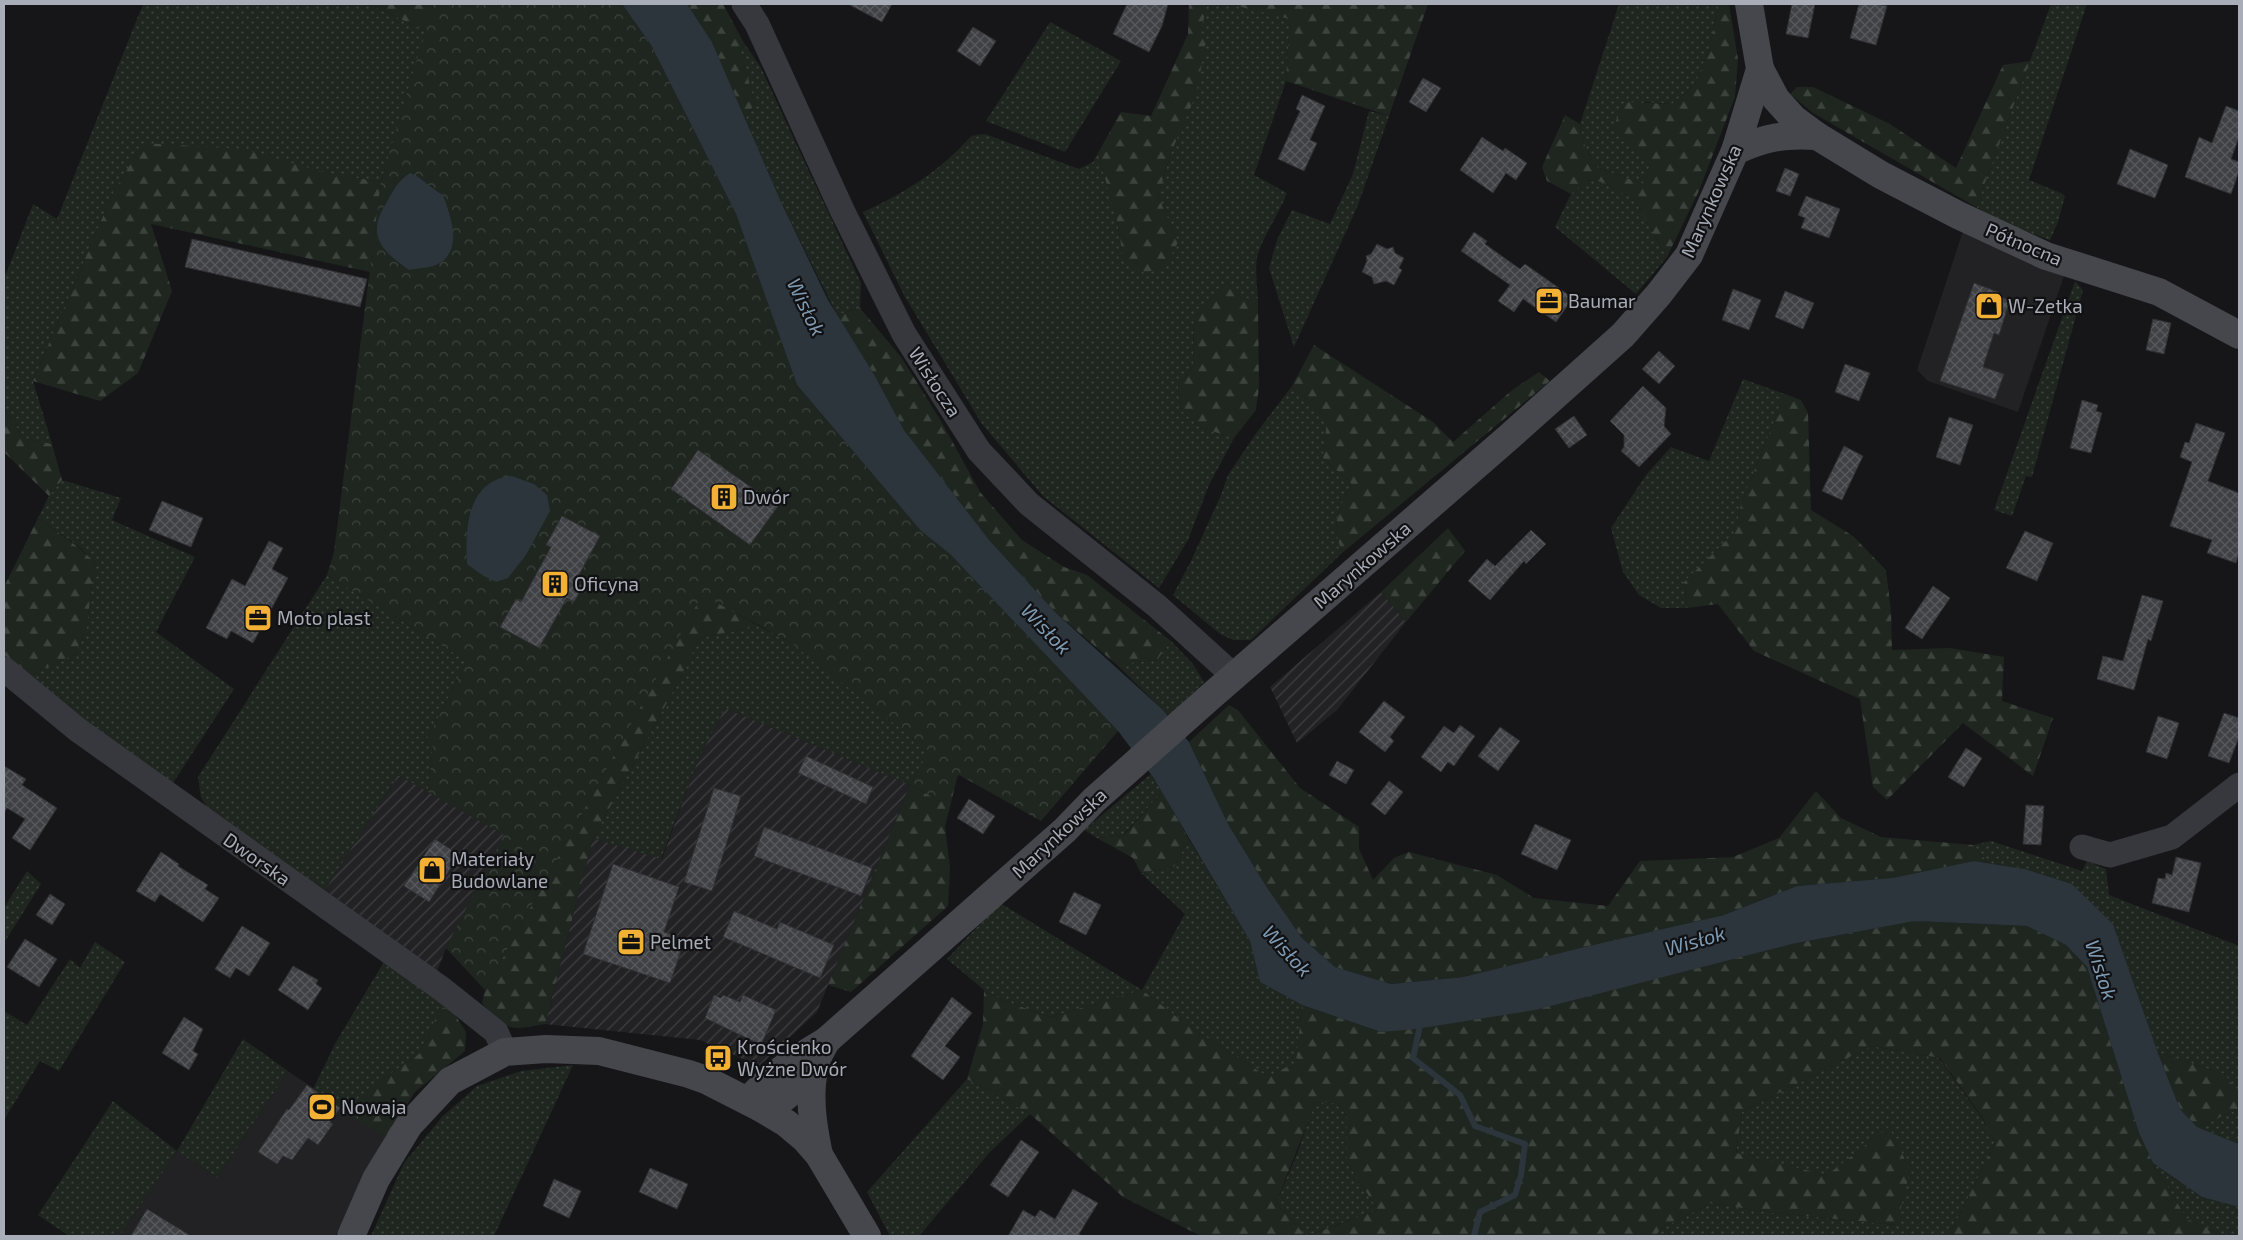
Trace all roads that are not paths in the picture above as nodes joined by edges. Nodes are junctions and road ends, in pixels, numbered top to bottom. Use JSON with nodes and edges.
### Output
{"nodes":[{"id":1,"x":744,"y":4,"type":"edge"},
{"id":2,"x":1749,"y":4,"type":"edge"},
{"id":3,"x":1760,"y":70,"type":"junction"},
{"id":4,"x":1817,"y":136,"type":"junction"},
{"id":5,"x":1735,"y":151,"type":"junction"},
{"id":6,"x":2239,"y":335,"type":"edge"},
{"id":7,"x":4,"y":670,"type":"edge"},
{"id":8,"x":1235,"y":677,"type":"junction"},
{"id":9,"x":2239,"y":785,"type":"edge"},
{"id":10,"x":2082,"y":847,"type":"dead end"},
{"id":11,"x":505,"y":1052,"type":"junction"},
{"id":12,"x":821,"y":1052,"type":"junction"},
{"id":13,"x":755,"y":1104,"type":"junction"},
{"id":14,"x":819,"y":1155,"type":"junction"},
{"id":15,"x":351,"y":1236,"type":"edge"},
{"id":16,"x":867,"y":1236,"type":"edge"}],
"edges":[{"from":1,"to":8,"type":"street","name":"Wisłocza"},
{"from":2,"to":3,"type":"street","name":"Marynkowska"},
{"from":3,"to":4,"type":"street","name":"Północna"},
{"from":3,"to":5,"type":"street","name":"Marynkowska"},
{"from":4,"to":5,"type":"street"},
{"from":4,"to":6,"type":"street","name":"Północna"},
{"from":5,"to":8,"type":"street","name":"Marynkowska"},
{"from":7,"to":11,"type":"street","name":"Dworska"},
{"from":8,"to":12,"type":"street","name":"Marynkowska"},
{"from":9,"to":10,"type":"street"},
{"from":11,"to":13,"type":"street"},
{"from":11,"to":15,"type":"street"},
{"from":12,"to":13,"type":"street","name":"Marynkowska"},
{"from":12,"to":14,"type":"street"},
{"from":13,"to":14,"type":"street"},
{"from":14,"to":16,"type":"street"}]}
